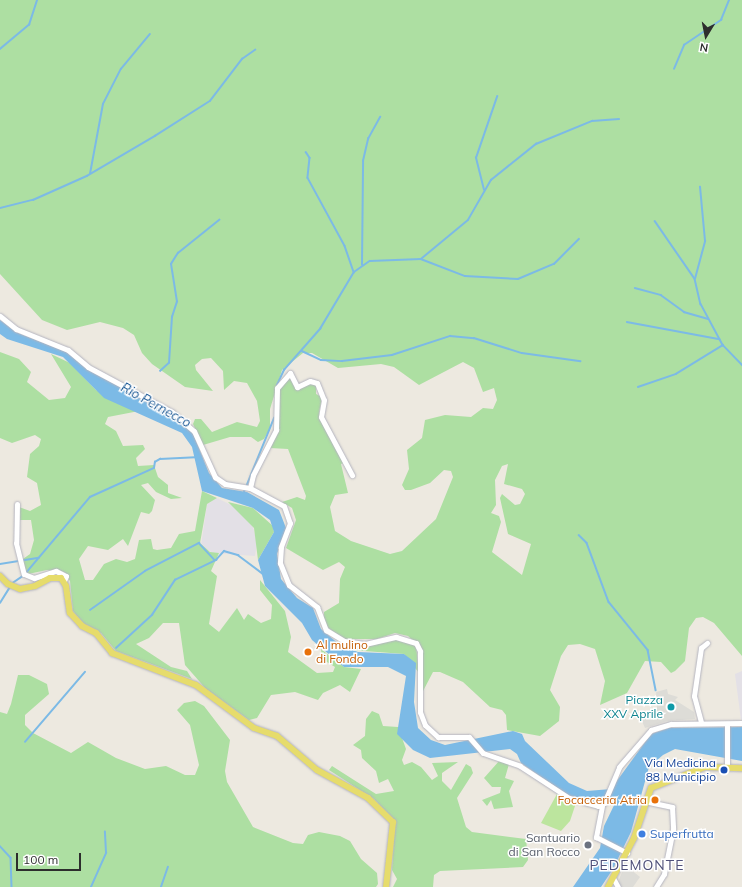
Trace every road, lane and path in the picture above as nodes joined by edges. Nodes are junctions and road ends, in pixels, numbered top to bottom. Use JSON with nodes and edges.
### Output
{"nodes":[{"id":1,"x":0,"y":316,"type":"edge"},
{"id":2,"x":352,"y":475,"type":"dead end"},
{"id":3,"x":247,"y":487,"type":"junction"},
{"id":4,"x":17,"y":504,"type":"dead end"},
{"id":5,"x":0,"y":576,"type":"edge"},
{"id":6,"x":64,"y":581,"type":"junction"},
{"id":7,"x":707,"y":642,"type":"dead end"},
{"id":8,"x":701,"y":722,"type":"junction"},
{"id":9,"x":742,"y":723,"type":"edge"},
{"id":10,"x":727,"y":725,"type":"junction"},
{"id":11,"x":727,"y":765,"type":"junction"},
{"id":12,"x":742,"y":768,"type":"edge"},
{"id":13,"x":644,"y":801,"type":"junction"},
{"id":14,"x":603,"y":804,"type":"junction"},
{"id":15,"x":626,"y":853,"type":"junction"},
{"id":16,"x":614,"y":878,"type":"junction"},
{"id":17,"x":386,"y":887,"type":"edge"},
{"id":18,"x":608,"y":887,"type":"edge"},
{"id":19,"x":618,"y":887,"type":"edge"},
{"id":20,"x":656,"y":887,"type":"edge"}],
"edges":[{"from":1,"to":3,"type":"street"},
{"from":2,"to":3,"type":"street"},
{"from":3,"to":14,"type":"street"},
{"from":4,"to":6,"type":"street"},
{"from":5,"to":6,"type":"main road"},
{"from":6,"to":17,"type":"main road"},
{"from":7,"to":8,"type":"street"},
{"from":8,"to":10,"type":"street"},
{"from":8,"to":14,"type":"street"},
{"from":9,"to":10,"type":"street"},
{"from":10,"to":11,"type":"street"},
{"from":11,"to":12,"type":"main road"},
{"from":11,"to":13,"type":"main road"},
{"from":13,"to":15,"type":"main road"},
{"from":13,"to":20,"type":"street"},
{"from":14,"to":15,"type":"street"},
{"from":15,"to":16,"type":"main road"},
{"from":16,"to":18,"type":"main road"},
{"from":16,"to":19,"type":"street"}]}
